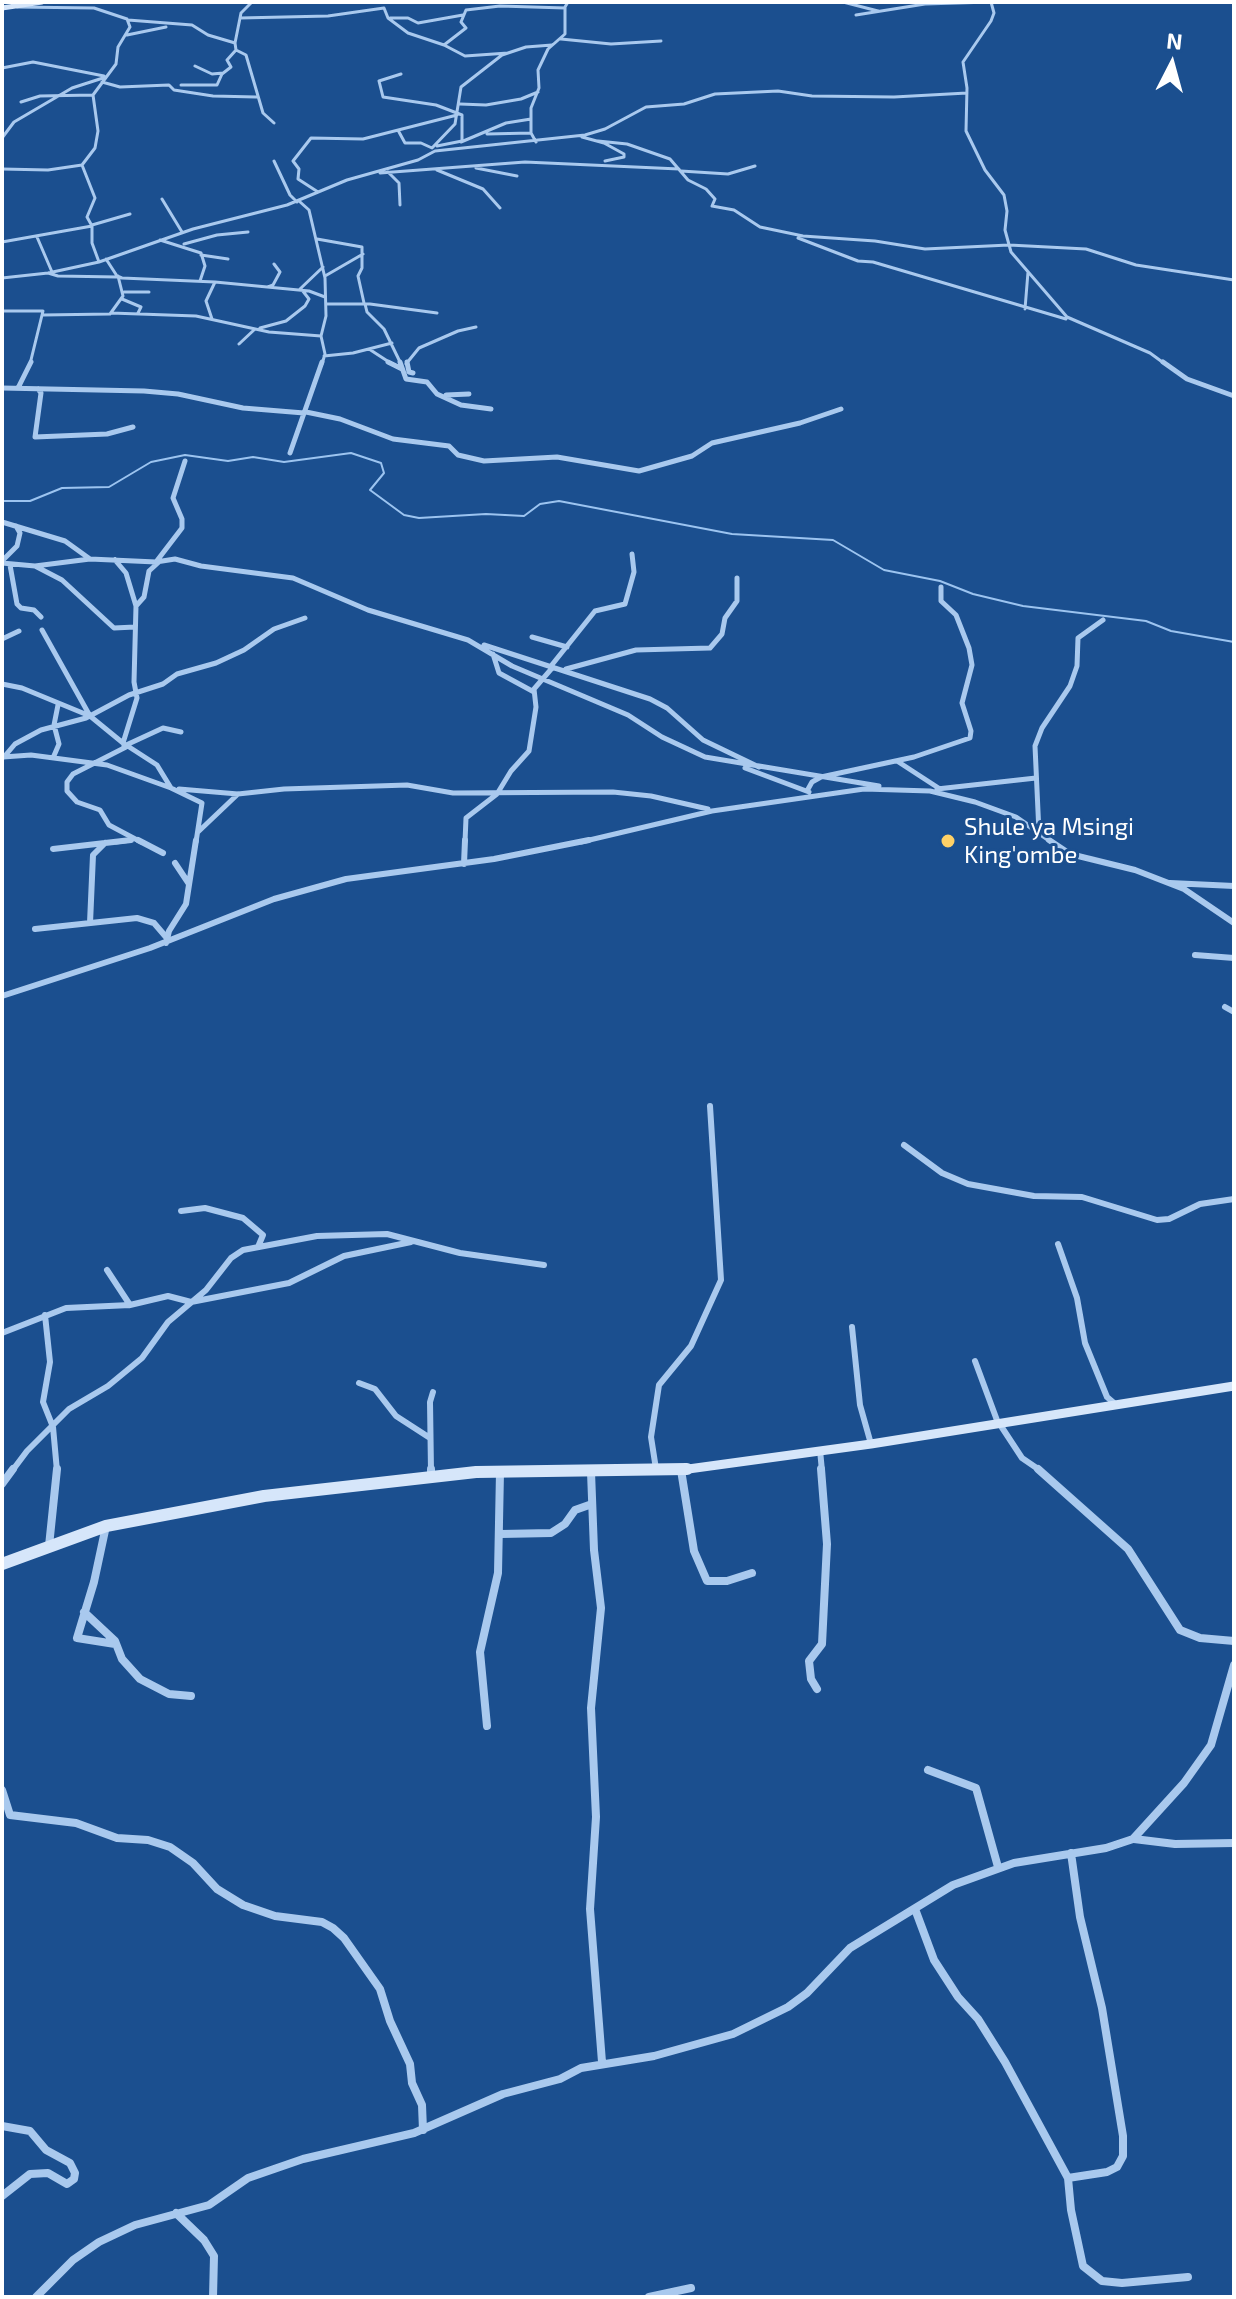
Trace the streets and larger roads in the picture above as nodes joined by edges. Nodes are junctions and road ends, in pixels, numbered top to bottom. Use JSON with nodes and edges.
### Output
{"nodes":[{"id":1,"x":42,"y":2,"type":"edge"},
{"id":2,"x":252,"y":2,"type":"edge"},
{"id":3,"x":372,"y":2,"type":"edge"},
{"id":4,"x":568,"y":2,"type":"edge"},
{"id":5,"x":843,"y":2,"type":"edge"},
{"id":6,"x":990,"y":2,"type":"edge"},
{"id":7,"x":17,"y":7,"type":"junction"},
{"id":8,"x":2,"y":8,"type":"edge"},
{"id":9,"x":384,"y":8,"type":"junction"},
{"id":10,"x":565,"y":8,"type":"junction"},
{"id":11,"x":882,"y":12,"type":"junction"},
{"id":12,"x":463,"y":15,"type":"junction"},
{"id":13,"x":856,"y":15,"type":"dead end"},
{"id":14,"x":240,"y":18,"type":"junction"},
{"id":15,"x":390,"y":18,"type":"junction"},
{"id":16,"x":128,"y":20,"type":"junction"},
{"id":17,"x":178,"y":24,"type":"junction"},
{"id":18,"x":127,"y":35,"type":"junction"},
{"id":19,"x":560,"y":39,"type":"junction"},
{"id":20,"x":661,"y":41,"type":"dead end"},
{"id":21,"x":235,"y":43,"type":"junction"},
{"id":22,"x":444,"y":45,"type":"junction"},
{"id":23,"x":552,"y":45,"type":"junction"},
{"id":24,"x":236,"y":50,"type":"junction"},
{"id":25,"x":508,"y":53,"type":"junction"},
{"id":26,"x":195,"y":66,"type":"dead end"},
{"id":27,"x":2,"y":68,"type":"edge"},
{"id":28,"x":223,"y":73,"type":"junction"},
{"id":29,"x":401,"y":74,"type":"dead end"},
{"id":30,"x":103,"y":79,"type":"junction"},
{"id":31,"x":163,"y":85,"type":"junction"},
{"id":32,"x":181,"y":85,"type":"junction"},
{"id":33,"x":538,"y":92,"type":"junction"},
{"id":34,"x":967,"y":93,"type":"junction"},
{"id":35,"x":199,"y":94,"type":"junction"},
{"id":36,"x":60,"y":95,"type":"junction"},
{"id":37,"x":93,"y":95,"type":"junction"},
{"id":38,"x":256,"y":97,"type":"junction"},
{"id":39,"x":21,"y":102,"type":"dead end"},
{"id":40,"x":460,"y":104,"type":"junction"},
{"id":41,"x":486,"y":105,"type":"junction"},
{"id":42,"x":461,"y":114,"type":"junction"},
{"id":43,"x":531,"y":119,"type":"junction"},
{"id":44,"x":274,"y":123,"type":"dead end"},
{"id":45,"x":399,"y":132,"type":"junction"},
{"id":46,"x":531,"y":133,"type":"junction"},
{"id":47,"x":442,"y":136,"type":"junction"},
{"id":48,"x":579,"y":136,"type":"junction"},
{"id":49,"x":476,"y":137,"type":"junction"},
{"id":50,"x":2,"y":138,"type":"edge"},
{"id":51,"x":598,"y":141,"type":"junction"},
{"id":52,"x":461,"y":142,"type":"junction"},
{"id":53,"x":536,"y":142,"type":"junction"},
{"id":54,"x":432,"y":148,"type":"junction"},
{"id":55,"x":429,"y":153,"type":"junction"},
{"id":56,"x":274,"y":161,"type":"dead end"},
{"id":57,"x":594,"y":163,"type":"junction"},
{"id":58,"x":82,"y":165,"type":"junction"},
{"id":59,"x":469,"y":166,"type":"junction"},
{"id":60,"x":755,"y":166,"type":"dead end"},
{"id":61,"x":2,"y":169,"type":"edge"},
{"id":62,"x":434,"y":169,"type":"junction"},
{"id":63,"x":680,"y":170,"type":"junction"},
{"id":64,"x":388,"y":172,"type":"junction"},
{"id":65,"x":365,"y":174,"type":"junction"},
{"id":66,"x":517,"y":176,"type":"dead end"},
{"id":67,"x":318,"y":192,"type":"junction"},
{"id":68,"x":162,"y":199,"type":"dead end"},
{"id":69,"x":298,"y":201,"type":"junction"},
{"id":70,"x":400,"y":205,"type":"dead end"},
{"id":71,"x":500,"y":208,"type":"dead end"},
{"id":72,"x":130,"y":214,"type":"dead end"},
{"id":73,"x":220,"y":222,"type":"junction"},
{"id":74,"x":92,"y":226,"type":"junction"},
{"id":75,"x":774,"y":230,"type":"junction"},
{"id":76,"x":182,"y":232,"type":"junction"},
{"id":77,"x":248,"y":232,"type":"dead end"},
{"id":78,"x":214,"y":236,"type":"junction"},
{"id":79,"x":37,"y":237,"type":"junction"},
{"id":80,"x":317,"y":239,"type":"junction"},
{"id":81,"x":160,"y":240,"type":"junction"},
{"id":82,"x":2,"y":242,"type":"edge"},
{"id":83,"x":181,"y":245,"type":"junction"},
{"id":84,"x":1009,"y":245,"type":"junction"},
{"id":85,"x":363,"y":254,"type":"junction"},
{"id":86,"x":201,"y":255,"type":"junction"},
{"id":87,"x":106,"y":259,"type":"junction"},
{"id":88,"x":228,"y":259,"type":"dead end"},
{"id":89,"x":99,"y":262,"type":"junction"},
{"id":90,"x":274,"y":264,"type":"dead end"},
{"id":91,"x":323,"y":267,"type":"junction"},
{"id":92,"x":50,"y":272,"type":"junction"},
{"id":93,"x":1028,"y":272,"type":"junction"},
{"id":94,"x":325,"y":276,"type":"junction"},
{"id":95,"x":118,"y":277,"type":"junction"},
{"id":96,"x":4,"y":280,"type":"edge"},
{"id":97,"x":1234,"y":280,"type":"edge"},
{"id":98,"x":200,"y":281,"type":"junction"},
{"id":99,"x":215,"y":282,"type":"junction"},
{"id":100,"x":268,"y":287,"type":"junction"},
{"id":101,"x":294,"y":290,"type":"junction"},
{"id":102,"x":302,"y":290,"type":"junction"},
{"id":103,"x":124,"y":292,"type":"junction"},
{"id":104,"x":149,"y":292,"type":"dead end"},
{"id":105,"x":325,"y":297,"type":"junction"},
{"id":106,"x":122,"y":299,"type":"junction"},
{"id":107,"x":326,"y":304,"type":"junction"},
{"id":108,"x":365,"y":304,"type":"junction"},
{"id":109,"x":1025,"y":309,"type":"junction"},
{"id":110,"x":2,"y":311,"type":"edge"},
{"id":111,"x":111,"y":313,"type":"junction"},
{"id":112,"x":137,"y":313,"type":"junction"},
{"id":113,"x":437,"y":313,"type":"dead end"},
{"id":114,"x":43,"y":315,"type":"junction"},
{"id":115,"x":212,"y":319,"type":"junction"},
{"id":116,"x":1077,"y":321,"type":"junction"},
{"id":117,"x":476,"y":327,"type":"dead end"},
{"id":118,"x":256,"y":329,"type":"junction"},
{"id":119,"x":321,"y":336,"type":"junction"},
{"id":120,"x":392,"y":343,"type":"junction"},
{"id":121,"x":239,"y":344,"type":"dead end"},
{"id":122,"x":369,"y":349,"type":"junction"},
{"id":123,"x":396,"y":350,"type":"junction"},
{"id":124,"x":413,"y":355,"type":"junction"},
{"id":125,"x":324,"y":356,"type":"junction"},
{"id":126,"x":402,"y":369,"type":"junction"},
{"id":127,"x":413,"y":373,"type":"dead end"},
{"id":128,"x":2,"y":388,"type":"edge"},
{"id":129,"x":18,"y":388,"type":"junction"},
{"id":130,"x":38,"y":389,"type":"junction"},
{"id":131,"x":469,"y":394,"type":"dead end"},
{"id":132,"x":442,"y":395,"type":"junction"},
{"id":133,"x":1234,"y":396,"type":"edge"},
{"id":134,"x":491,"y":409,"type":"dead end"},
{"id":135,"x":841,"y":409,"type":"dead end"},
{"id":136,"x":305,"y":413,"type":"junction"},
{"id":137,"x":133,"y":427,"type":"dead end"},
{"id":138,"x":290,"y":453,"type":"dead end"},
{"id":139,"x":185,"y":461,"type":"dead end"},
{"id":140,"x":2,"y":522,"type":"edge"},
{"id":141,"x":16,"y":526,"type":"junction"},
{"id":142,"x":632,"y":554,"type":"dead end"},
{"id":143,"x":90,"y":559,"type":"junction"},
{"id":144,"x":115,"y":560,"type":"junction"},
{"id":145,"x":2,"y":562,"type":"edge"},
{"id":146,"x":158,"y":562,"type":"junction"},
{"id":147,"x":10,"y":565,"type":"junction"},
{"id":148,"x":35,"y":566,"type":"junction"},
{"id":149,"x":737,"y":578,"type":"dead end"},
{"id":150,"x":941,"y":587,"type":"dead end"},
{"id":151,"x":136,"y":606,"type":"junction"},
{"id":152,"x":41,"y":617,"type":"dead end"},
{"id":153,"x":305,"y":618,"type":"dead end"},
{"id":154,"x":1103,"y":620,"type":"dead end"},
{"id":155,"x":135,"y":627,"type":"junction"},
{"id":156,"x":42,"y":630,"type":"dead end"},
{"id":157,"x":19,"y":631,"type":"dead end"},
{"id":158,"x":532,"y":637,"type":"dead end"},
{"id":159,"x":2,"y":639,"type":"edge"},
{"id":160,"x":468,"y":640,"type":"junction"},
{"id":161,"x":567,"y":647,"type":"junction"},
{"id":162,"x":493,"y":654,"type":"junction"},
{"id":163,"x":554,"y":667,"type":"junction"},
{"id":164,"x":540,"y":680,"type":"junction"},
{"id":165,"x":2,"y":684,"type":"edge"},
{"id":166,"x":534,"y":692,"type":"junction"},
{"id":167,"x":137,"y":694,"type":"junction"},
{"id":168,"x":58,"y":705,"type":"junction"},
{"id":169,"x":90,"y":716,"type":"junction"},
{"id":170,"x":54,"y":725,"type":"junction"},
{"id":171,"x":181,"y":732,"type":"dead end"},
{"id":172,"x":124,"y":745,"type":"junction"},
{"id":173,"x":3,"y":757,"type":"edge"},
{"id":174,"x":53,"y":758,"type":"junction"},
{"id":175,"x":897,"y":761,"type":"junction"},
{"id":176,"x":94,"y":763,"type":"junction"},
{"id":177,"x":739,"y":765,"type":"junction"},
{"id":178,"x":762,"y":768,"type":"junction"},
{"id":179,"x":821,"y":777,"type":"junction"},
{"id":180,"x":1036,"y":778,"type":"junction"},
{"id":181,"x":171,"y":788,"type":"junction"},
{"id":182,"x":886,"y":788,"type":"junction"},
{"id":183,"x":179,"y":789,"type":"junction"},
{"id":184,"x":940,"y":789,"type":"junction"},
{"id":185,"x":206,"y":791,"type":"junction"},
{"id":186,"x":930,"y":791,"type":"junction"},
{"id":187,"x":810,"y":793,"type":"junction"},
{"id":188,"x":238,"y":794,"type":"junction"},
{"id":189,"x":497,"y":794,"type":"junction"},
{"id":190,"x":202,"y":803,"type":"junction"},
{"id":191,"x":712,"y":811,"type":"junction"},
{"id":192,"x":198,"y":832,"type":"junction"},
{"id":193,"x":1039,"y":833,"type":"junction"},
{"id":194,"x":135,"y":840,"type":"junction"},
{"id":195,"x":105,"y":843,"type":"junction"},
{"id":196,"x":53,"y":849,"type":"dead end"},
{"id":197,"x":163,"y":853,"type":"dead end"},
{"id":198,"x":175,"y":863,"type":"dead end"},
{"id":199,"x":464,"y":864,"type":"junction"},
{"id":200,"x":1170,"y":883,"type":"junction"},
{"id":201,"x":189,"y":884,"type":"junction"},
{"id":202,"x":1234,"y":886,"type":"edge"},
{"id":203,"x":90,"y":923,"type":"junction"},
{"id":204,"x":1234,"y":923,"type":"edge"},
{"id":205,"x":35,"y":929,"type":"dead end"},
{"id":206,"x":166,"y":940,"type":"junction"},
{"id":207,"x":1195,"y":955,"type":"dead end"},
{"id":208,"x":1234,"y":958,"type":"edge"},
{"id":209,"x":2,"y":996,"type":"edge"},
{"id":210,"x":1225,"y":1007,"type":"dead end"},
{"id":211,"x":1234,"y":1012,"type":"edge"},
{"id":212,"x":710,"y":1106,"type":"dead end"},
{"id":213,"x":904,"y":1145,"type":"dead end"},
{"id":214,"x":1234,"y":1199,"type":"edge"},
{"id":215,"x":181,"y":1211,"type":"dead end"},
{"id":216,"x":415,"y":1241,"type":"junction"},
{"id":217,"x":1058,"y":1244,"type":"dead end"},
{"id":218,"x":258,"y":1247,"type":"junction"},
{"id":219,"x":544,"y":1265,"type":"dead end"},
{"id":220,"x":107,"y":1270,"type":"dead end"},
{"id":221,"x":191,"y":1302,"type":"junction"},
{"id":222,"x":130,"y":1305,"type":"junction"},
{"id":223,"x":45,"y":1315,"type":"junction"},
{"id":224,"x":852,"y":1327,"type":"dead end"},
{"id":225,"x":2,"y":1333,"type":"edge"},
{"id":226,"x":975,"y":1361,"type":"dead end"},
{"id":227,"x":359,"y":1383,"type":"dead end"},
{"id":228,"x":1234,"y":1386,"type":"edge"},
{"id":229,"x":433,"y":1392,"type":"dead end"},
{"id":230,"x":1114,"y":1403,"type":"junction"},
{"id":231,"x":999,"y":1423,"type":"junction"},
{"id":232,"x":53,"y":1427,"type":"junction"},
{"id":233,"x":430,"y":1438,"type":"junction"},
{"id":234,"x":871,"y":1444,"type":"junction"},
{"id":235,"x":820,"y":1450,"type":"junction"},
{"id":236,"x":656,"y":1470,"type":"junction"},
{"id":237,"x":681,"y":1470,"type":"junction"},
{"id":238,"x":500,"y":1472,"type":"junction"},
{"id":239,"x":591,"y":1472,"type":"junction"},
{"id":240,"x":431,"y":1475,"type":"junction"},
{"id":241,"x":2,"y":1484,"type":"edge"},
{"id":242,"x":592,"y":1504,"type":"junction"},
{"id":243,"x":106,"y":1526,"type":"junction"},
{"id":244,"x":501,"y":1534,"type":"junction"},
{"id":245,"x":49,"y":1546,"type":"junction"},
{"id":246,"x":2,"y":1564,"type":"edge"},
{"id":247,"x":752,"y":1573,"type":"dead end"},
{"id":248,"x":84,"y":1612,"type":"junction"},
{"id":249,"x":1234,"y":1641,"type":"edge"},
{"id":250,"x":115,"y":1644,"type":"junction"},
{"id":251,"x":1234,"y":1665,"type":"edge"},
{"id":252,"x":817,"y":1689,"type":"dead end"},
{"id":253,"x":191,"y":1696,"type":"dead end"},
{"id":254,"x":487,"y":1726,"type":"dead end"},
{"id":255,"x":928,"y":1770,"type":"dead end"},
{"id":256,"x":2,"y":1790,"type":"edge"},
{"id":257,"x":1133,"y":1839,"type":"junction"},
{"id":258,"x":1234,"y":1843,"type":"edge"},
{"id":259,"x":1071,"y":1853,"type":"junction"},
{"id":260,"x":998,"y":1867,"type":"junction"},
{"id":261,"x":915,"y":1909,"type":"junction"},
{"id":262,"x":602,"y":2062,"type":"junction"},
{"id":263,"x":2,"y":2126,"type":"edge"},
{"id":264,"x":423,"y":2130,"type":"junction"},
{"id":265,"x":1068,"y":2178,"type":"junction"},
{"id":266,"x":2,"y":2196,"type":"edge"},
{"id":267,"x":176,"y":2213,"type":"junction"},
{"id":268,"x":1188,"y":2277,"type":"dead end"},
{"id":269,"x":691,"y":2288,"type":"dead end"},
{"id":270,"x":36,"y":2297,"type":"edge"},
{"id":271,"x":213,"y":2297,"type":"edge"},
{"id":272,"x":649,"y":2297,"type":"edge"}],
"edges":[{"from":1,"to":7,"type":"street"},
{"from":2,"to":14,"type":"street"},
{"from":3,"to":9,"type":"street"},
{"from":4,"to":10,"type":"street"},
{"from":5,"to":11,"type":"street"},
{"from":6,"to":11,"type":"street"},
{"from":6,"to":34,"type":"street"},
{"from":7,"to":8,"type":"street"},
{"from":7,"to":16,"type":"street"},
{"from":9,"to":14,"type":"street"},
{"from":9,"to":15,"type":"street"},
{"from":10,"to":12,"type":"street"},
{"from":10,"to":19,"type":"street"},
{"from":11,"to":13,"type":"street"},
{"from":12,"to":15,"type":"street"},
{"from":12,"to":22,"type":"street"},
{"from":14,"to":21,"type":"street"},
{"from":15,"to":22,"type":"street"},
{"from":16,"to":17,"type":"street"},
{"from":16,"to":18,"type":"street"},
{"from":17,"to":18,"type":"street"},
{"from":17,"to":21,"type":"street"},
{"from":18,"to":30,"type":"street"},
{"from":19,"to":20,"type":"street"},
{"from":19,"to":23,"type":"street"},
{"from":21,"to":24,"type":"street"},
{"from":22,"to":25,"type":"street"},
{"from":23,"to":25,"type":"street"},
{"from":23,"to":33,"type":"street"},
{"from":24,"to":28,"type":"street"},
{"from":24,"to":38,"type":"street"},
{"from":25,"to":40,"type":"street"},
{"from":26,"to":28,"type":"street"},
{"from":27,"to":30,"type":"street"},
{"from":28,"to":32,"type":"street"},
{"from":29,"to":42,"type":"street"},
{"from":30,"to":31,"type":"street"},
{"from":30,"to":36,"type":"street"},
{"from":30,"to":37,"type":"street"},
{"from":31,"to":32,"type":"street"},
{"from":31,"to":35,"type":"street"},
{"from":32,"to":35,"type":"street"},
{"from":33,"to":41,"type":"street"},
{"from":33,"to":43,"type":"street"},
{"from":34,"to":48,"type":"street"},
{"from":34,"to":84,"type":"street"},
{"from":35,"to":38,"type":"street"},
{"from":36,"to":37,"type":"street"},
{"from":36,"to":39,"type":"street"},
{"from":36,"to":50,"type":"street"},
{"from":37,"to":58,"type":"street"},
{"from":38,"to":44,"type":"street"},
{"from":40,"to":41,"type":"street"},
{"from":40,"to":42,"type":"street"},
{"from":41,"to":42,"type":"street"},
{"from":42,"to":45,"type":"street"},
{"from":42,"to":47,"type":"street"},
{"from":42,"to":47,"type":"street"},
{"from":42,"to":52,"type":"street"},
{"from":43,"to":46,"type":"street"},
{"from":43,"to":49,"type":"street"},
{"from":45,"to":54,"type":"street"},
{"from":45,"to":67,"type":"street"},
{"from":46,"to":49,"type":"street"},
{"from":46,"to":53,"type":"street"},
{"from":47,"to":54,"type":"street"},
{"from":48,"to":51,"type":"street"},
{"from":48,"to":53,"type":"street"},
{"from":49,"to":52,"type":"street"},
{"from":51,"to":57,"type":"street"},
{"from":51,"to":63,"type":"street"},
{"from":52,"to":54,"type":"street"},
{"from":53,"to":55,"type":"street"},
{"from":54,"to":55,"type":"street"},
{"from":55,"to":65,"type":"street"},
{"from":56,"to":69,"type":"street"},
{"from":57,"to":59,"type":"street"},
{"from":57,"to":63,"type":"street"},
{"from":58,"to":61,"type":"street"},
{"from":58,"to":74,"type":"street"},
{"from":59,"to":62,"type":"street"},
{"from":59,"to":66,"type":"street"},
{"from":60,"to":63,"type":"street"},
{"from":62,"to":64,"type":"street"},
{"from":62,"to":71,"type":"street"},
{"from":63,"to":75,"type":"street"},
{"from":64,"to":65,"type":"street"},
{"from":64,"to":70,"type":"street"},
{"from":65,"to":67,"type":"street"},
{"from":67,"to":69,"type":"street"},
{"from":68,"to":76,"type":"street"},
{"from":69,"to":73,"type":"street"},
{"from":69,"to":80,"type":"street"},
{"from":72,"to":74,"type":"street"},
{"from":73,"to":76,"type":"street"},
{"from":73,"to":78,"type":"street"},
{"from":74,"to":79,"type":"street"},
{"from":74,"to":89,"type":"street"},
{"from":75,"to":84,"type":"street"},
{"from":75,"to":109,"type":"street"},
{"from":76,"to":81,"type":"street"},
{"from":77,"to":78,"type":"street"},
{"from":78,"to":83,"type":"street"},
{"from":79,"to":82,"type":"street"},
{"from":79,"to":92,"type":"street"},
{"from":80,"to":85,"type":"street"},
{"from":80,"to":91,"type":"street"},
{"from":81,"to":83,"type":"street"},
{"from":81,"to":87,"type":"street"},
{"from":83,"to":86,"type":"street"},
{"from":84,"to":93,"type":"street"},
{"from":84,"to":97,"type":"street"},
{"from":85,"to":94,"type":"street"},
{"from":85,"to":108,"type":"street"},
{"from":86,"to":88,"type":"street"},
{"from":86,"to":98,"type":"street"},
{"from":87,"to":89,"type":"street"},
{"from":87,"to":95,"type":"street"},
{"from":89,"to":92,"type":"street"},
{"from":90,"to":100,"type":"street"},
{"from":91,"to":94,"type":"street"},
{"from":91,"to":101,"type":"street"},
{"from":92,"to":95,"type":"street"},
{"from":92,"to":96,"type":"street"},
{"from":93,"to":109,"type":"street"},
{"from":93,"to":116,"type":"street"},
{"from":94,"to":105,"type":"street"},
{"from":95,"to":98,"type":"street"},
{"from":95,"to":103,"type":"street"},
{"from":98,"to":99,"type":"street"},
{"from":99,"to":100,"type":"street"},
{"from":99,"to":115,"type":"street"},
{"from":100,"to":101,"type":"street"},
{"from":101,"to":102,"type":"street"},
{"from":102,"to":105,"type":"street"},
{"from":102,"to":118,"type":"street"},
{"from":103,"to":104,"type":"street"},
{"from":103,"to":106,"type":"street"},
{"from":105,"to":107,"type":"street"},
{"from":106,"to":111,"type":"street"},
{"from":106,"to":112,"type":"street"},
{"from":107,"to":108,"type":"street"},
{"from":107,"to":119,"type":"street"},
{"from":108,"to":113,"type":"street"},
{"from":108,"to":120,"type":"street"},
{"from":109,"to":116,"type":"street"},
{"from":110,"to":114,"type":"street"},
{"from":111,"to":112,"type":"street"},
{"from":111,"to":114,"type":"street"},
{"from":112,"to":115,"type":"street"},
{"from":114,"to":129,"type":"street"},
{"from":115,"to":118,"type":"street"},
{"from":116,"to":133,"type":"street"},
{"from":117,"to":124,"type":"street"},
{"from":118,"to":119,"type":"street"},
{"from":118,"to":121,"type":"street"},
{"from":119,"to":125,"type":"street"},
{"from":120,"to":122,"type":"street"},
{"from":120,"to":123,"type":"street"},
{"from":122,"to":125,"type":"street"},
{"from":122,"to":126,"type":"street"},
{"from":123,"to":124,"type":"street"},
{"from":123,"to":126,"type":"street"},
{"from":124,"to":127,"type":"street"},
{"from":125,"to":136,"type":"street"},
{"from":126,"to":132,"type":"street"},
{"from":128,"to":129,"type":"street"},
{"from":129,"to":130,"type":"street"},
{"from":130,"to":136,"type":"street"},
{"from":130,"to":137,"type":"street"},
{"from":131,"to":132,"type":"street"},
{"from":132,"to":134,"type":"street"},
{"from":135,"to":136,"type":"street"},
{"from":136,"to":138,"type":"street"},
{"from":139,"to":146,"type":"street"},
{"from":140,"to":141,"type":"street"},
{"from":141,"to":143,"type":"street"},
{"from":141,"to":145,"type":"street"},
{"from":142,"to":161,"type":"street"},
{"from":143,"to":144,"type":"street"},
{"from":143,"to":148,"type":"street"},
{"from":144,"to":146,"type":"street"},
{"from":144,"to":151,"type":"street"},
{"from":145,"to":147,"type":"street"},
{"from":146,"to":151,"type":"street"},
{"from":146,"to":160,"type":"street"},
{"from":147,"to":148,"type":"street"},
{"from":147,"to":152,"type":"street"},
{"from":148,"to":155,"type":"street"},
{"from":149,"to":163,"type":"street"},
{"from":150,"to":175,"type":"street"},
{"from":151,"to":155,"type":"street"},
{"from":153,"to":167,"type":"street"},
{"from":154,"to":180,"type":"street"},
{"from":155,"to":167,"type":"street"},
{"from":156,"to":169,"type":"street"},
{"from":157,"to":159,"type":"street"},
{"from":158,"to":161,"type":"street"},
{"from":160,"to":162,"type":"street"},
{"from":160,"to":163,"type":"street"},
{"from":161,"to":163,"type":"street"},
{"from":162,"to":164,"type":"street"},
{"from":162,"to":166,"type":"street"},
{"from":163,"to":164,"type":"street"},
{"from":163,"to":178,"type":"street"},
{"from":164,"to":166,"type":"street"},
{"from":164,"to":177,"type":"street"},
{"from":165,"to":168,"type":"street"},
{"from":166,"to":189,"type":"street"},
{"from":167,"to":169,"type":"street"},
{"from":167,"to":172,"type":"street"},
{"from":168,"to":169,"type":"street"},
{"from":168,"to":170,"type":"street"},
{"from":169,"to":170,"type":"street"},
{"from":169,"to":172,"type":"street"},
{"from":170,"to":173,"type":"street"},
{"from":170,"to":174,"type":"street"},
{"from":171,"to":172,"type":"street"},
{"from":172,"to":176,"type":"street"},
{"from":172,"to":181,"type":"street"},
{"from":173,"to":174,"type":"street"},
{"from":174,"to":176,"type":"street"},
{"from":175,"to":179,"type":"street"},
{"from":175,"to":184,"type":"street"},
{"from":176,"to":181,"type":"street"},
{"from":176,"to":194,"type":"street"},
{"from":177,"to":178,"type":"street"},
{"from":177,"to":187,"type":"street"},
{"from":178,"to":179,"type":"street"},
{"from":179,"to":182,"type":"street"},
{"from":179,"to":187,"type":"street"},
{"from":180,"to":184,"type":"street"},
{"from":180,"to":193,"type":"street"},
{"from":181,"to":183,"type":"street"},
{"from":182,"to":186,"type":"street"},
{"from":182,"to":187,"type":"street"},
{"from":183,"to":185,"type":"street"},
{"from":183,"to":190,"type":"street"},
{"from":184,"to":186,"type":"street"},
{"from":185,"to":188,"type":"street"},
{"from":185,"to":190,"type":"street"},
{"from":186,"to":193,"type":"street"},
{"from":187,"to":191,"type":"street"},
{"from":188,"to":189,"type":"street"},
{"from":188,"to":192,"type":"street"},
{"from":189,"to":191,"type":"street"},
{"from":189,"to":199,"type":"street"},
{"from":190,"to":192,"type":"street"},
{"from":191,"to":199,"type":"street"},
{"from":192,"to":201,"type":"street"},
{"from":193,"to":200,"type":"street"},
{"from":194,"to":195,"type":"street"},
{"from":194,"to":197,"type":"street"},
{"from":195,"to":196,"type":"street"},
{"from":195,"to":203,"type":"street"},
{"from":198,"to":201,"type":"street"},
{"from":199,"to":206,"type":"street"},
{"from":200,"to":202,"type":"street"},
{"from":200,"to":204,"type":"street"},
{"from":201,"to":206,"type":"street"},
{"from":203,"to":205,"type":"street"},
{"from":203,"to":206,"type":"street"},
{"from":206,"to":209,"type":"street"},
{"from":207,"to":208,"type":"street"},
{"from":210,"to":211,"type":"street"},
{"from":212,"to":236,"type":"street"},
{"from":213,"to":214,"type":"street"},
{"from":215,"to":218,"type":"street"},
{"from":216,"to":218,"type":"street"},
{"from":216,"to":219,"type":"street"},
{"from":216,"to":221,"type":"street"},
{"from":217,"to":230,"type":"street"},
{"from":218,"to":221,"type":"street"},
{"from":220,"to":222,"type":"street"},
{"from":221,"to":222,"type":"street"},
{"from":221,"to":232,"type":"street"},
{"from":222,"to":223,"type":"street"},
{"from":223,"to":225,"type":"street"},
{"from":223,"to":232,"type":"street"},
{"from":224,"to":234,"type":"street"},
{"from":226,"to":231,"type":"street"},
{"from":227,"to":233,"type":"street"},
{"from":228,"to":230,"type":"street"},
{"from":229,"to":233,"type":"street"},
{"from":230,"to":231,"type":"street"},
{"from":231,"to":234,"type":"street"},
{"from":231,"to":249,"type":"street"},
{"from":232,"to":241,"type":"street"},
{"from":232,"to":245,"type":"street"},
{"from":233,"to":240,"type":"street"},
{"from":234,"to":235,"type":"street"},
{"from":235,"to":237,"type":"street"},
{"from":235,"to":252,"type":"street"},
{"from":236,"to":237,"type":"street"},
{"from":236,"to":239,"type":"street"},
{"from":237,"to":247,"type":"street"},
{"from":238,"to":239,"type":"street"},
{"from":238,"to":240,"type":"street"},
{"from":238,"to":244,"type":"street"},
{"from":239,"to":242,"type":"street"},
{"from":240,"to":243,"type":"street"},
{"from":242,"to":244,"type":"street"},
{"from":242,"to":262,"type":"street"},
{"from":243,"to":245,"type":"street"},
{"from":243,"to":248,"type":"street"},
{"from":244,"to":254,"type":"street"},
{"from":245,"to":246,"type":"street"},
{"from":248,"to":250,"type":"street"},
{"from":248,"to":250,"type":"street"},
{"from":250,"to":253,"type":"street"},
{"from":251,"to":257,"type":"street"},
{"from":255,"to":260,"type":"street"},
{"from":256,"to":264,"type":"street"},
{"from":257,"to":258,"type":"street"},
{"from":257,"to":259,"type":"street"},
{"from":259,"to":260,"type":"street"},
{"from":259,"to":265,"type":"street"},
{"from":260,"to":261,"type":"street"},
{"from":261,"to":262,"type":"street"},
{"from":261,"to":265,"type":"street"},
{"from":262,"to":264,"type":"street"},
{"from":263,"to":266,"type":"street"},
{"from":264,"to":267,"type":"street"},
{"from":265,"to":268,"type":"street"},
{"from":267,"to":270,"type":"street"},
{"from":267,"to":271,"type":"street"},
{"from":269,"to":272,"type":"street"}]}
